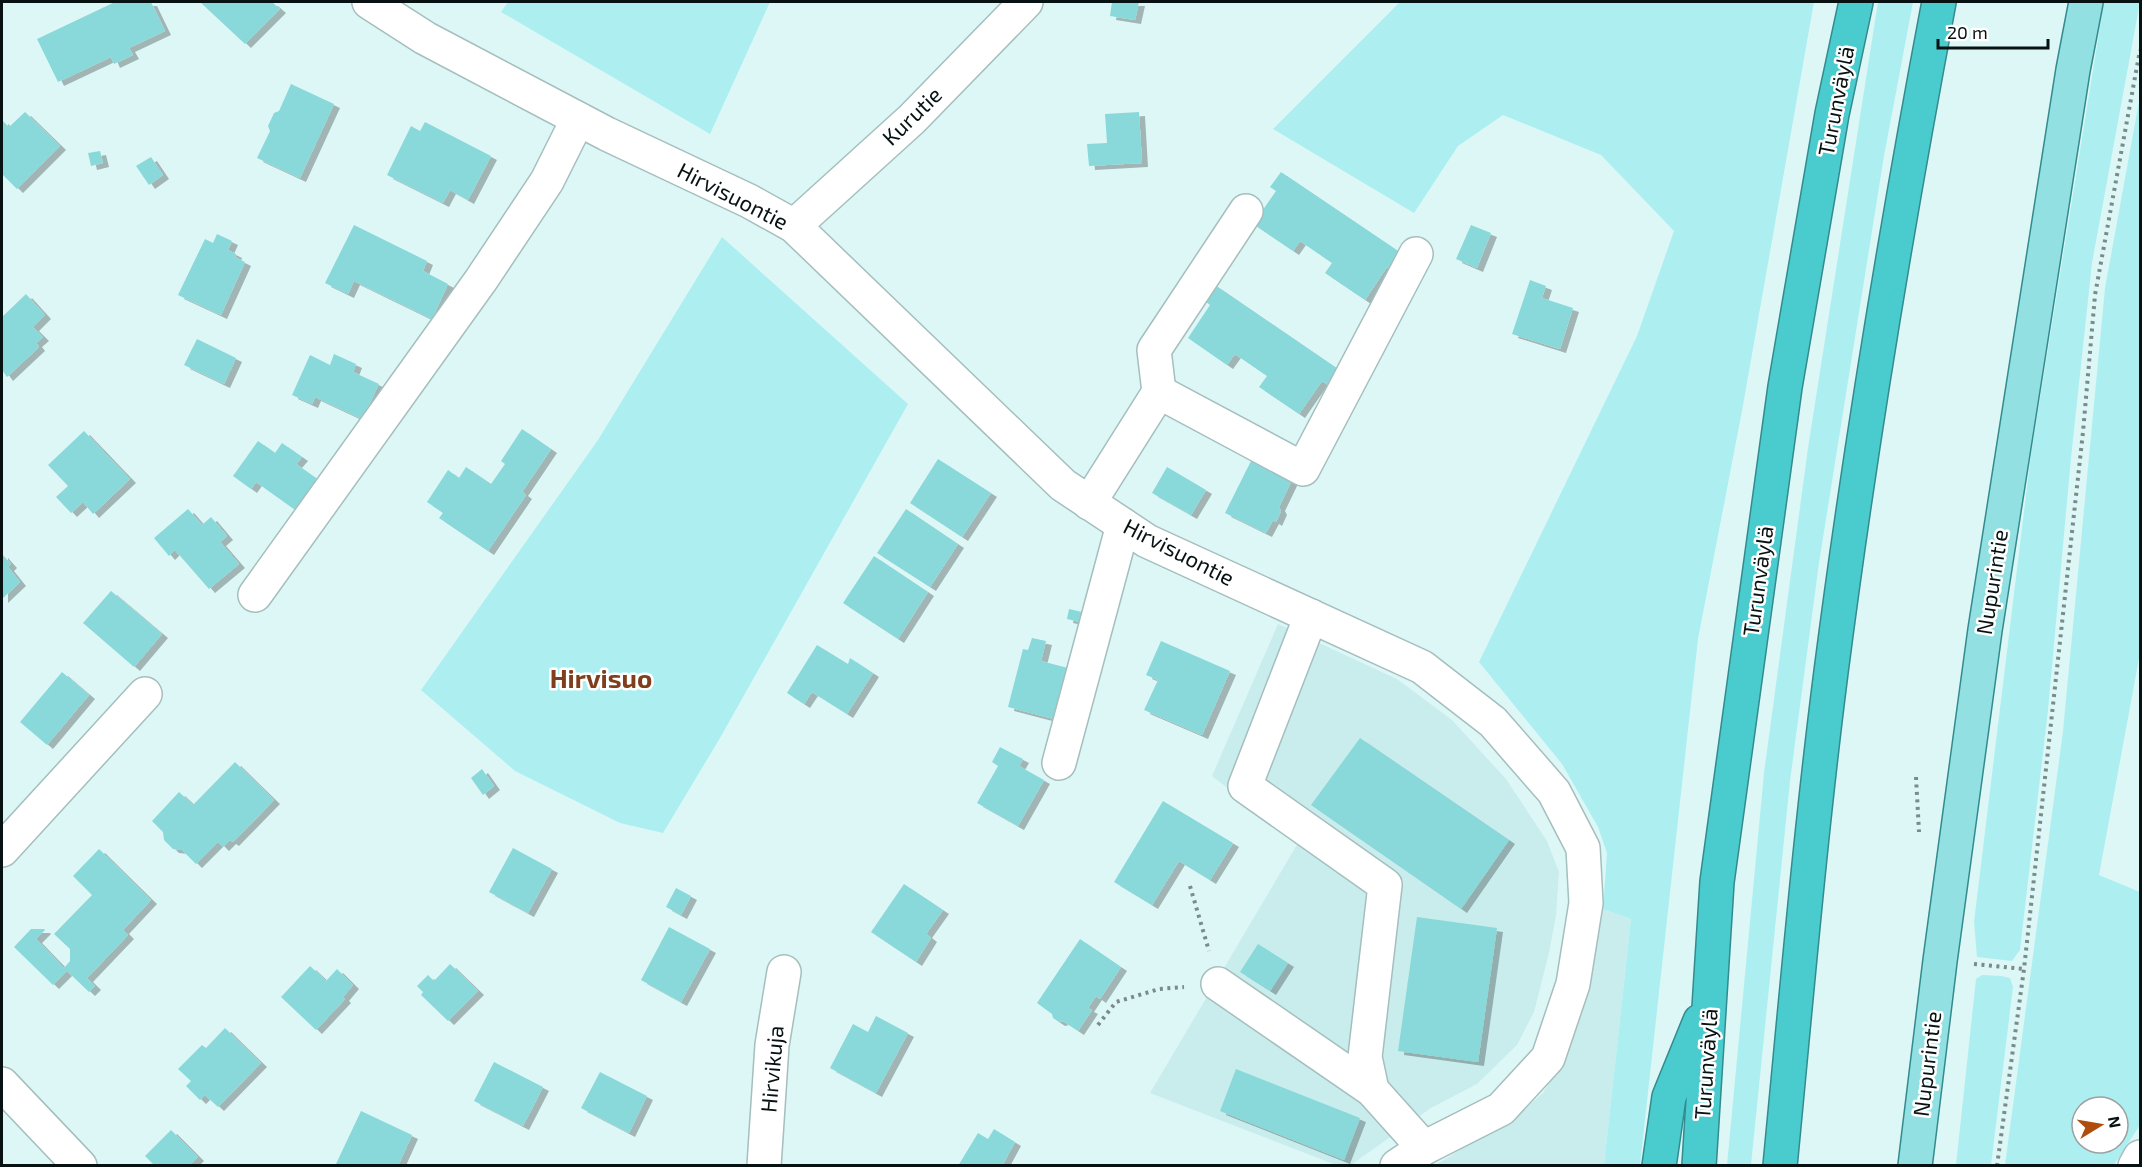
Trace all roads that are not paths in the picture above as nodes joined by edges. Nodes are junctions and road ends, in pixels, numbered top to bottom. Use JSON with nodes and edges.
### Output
{"nodes":[{"id":1,"x":369,"y":2,"type":"edge"},
{"id":2,"x":1026,"y":2,"type":"edge"},
{"id":3,"x":1856,"y":2,"type":"edge"},
{"id":4,"x":1939,"y":2,"type":"edge"},
{"id":5,"x":2086,"y":2,"type":"edge"},
{"id":6,"x":578,"y":119,"type":"junction"},
{"id":7,"x":1246,"y":211,"type":"dead end"},
{"id":8,"x":794,"y":226,"type":"junction"},
{"id":9,"x":1416,"y":254,"type":"dead end"},
{"id":10,"x":1159,"y":392,"type":"junction"},
{"id":11,"x":1089,"y":503,"type":"junction"},
{"id":12,"x":1124,"y":525,"type":"junction"},
{"id":13,"x":255,"y":595,"type":"dead end"},
{"id":14,"x":1311,"y":616,"type":"junction"},
{"id":15,"x":145,"y":694,"type":"dead end"},
{"id":16,"x":1059,"y":763,"type":"dead end"},
{"id":17,"x":2,"y":850,"type":"edge"},
{"id":18,"x":784,"y":972,"type":"dead end"},
{"id":19,"x":1218,"y":984,"type":"road end"},
{"id":20,"x":1711,"y":994,"type":"junction"},
{"id":21,"x":2,"y":1084,"type":"edge"},
{"id":22,"x":1372,"y":1090,"type":"junction"},
{"id":23,"x":1410,"y":1157,"type":"edge"},
{"id":24,"x":2140,"y":1157,"type":"edge"},
{"id":25,"x":81,"y":1166,"type":"edge"},
{"id":26,"x":764,"y":1166,"type":"edge"},
{"id":27,"x":1659,"y":1166,"type":"edge"},
{"id":28,"x":1699,"y":1166,"type":"edge"},
{"id":29,"x":1780,"y":1166,"type":"edge"},
{"id":30,"x":1915,"y":1166,"type":"edge"},
{"id":31,"x":2134,"y":1166,"type":"edge"}],
"edges":[{"from":1,"to":6,"type":"street","name":"Hirvisuontie"},
{"from":2,"to":8,"type":"street","name":"Kurutie"},
{"from":3,"to":20,"type":"highway","name":"Turunväylä"},
{"from":4,"to":29,"type":"highway"},
{"from":5,"to":30,"type":"main road","name":"Nupurintie"},
{"from":6,"to":8,"type":"street","name":"Hirvisuontie"},
{"from":6,"to":13,"type":"street"},
{"from":7,"to":10,"type":"street"},
{"from":8,"to":11,"type":"street","name":"Hirvisuontie"},
{"from":9,"to":10,"type":"street"},
{"from":10,"to":11,"type":"street"},
{"from":11,"to":12,"type":"street","name":"Hirvisuontie"},
{"from":12,"to":14,"type":"street","name":"Hirvisuontie"},
{"from":12,"to":16,"type":"street"},
{"from":14,"to":22,"type":"street"},
{"from":14,"to":23,"type":"street","name":"Hirvisuontie"},
{"from":15,"to":17,"type":"street"},
{"from":18,"to":26,"type":"street","name":"Hirvikuja"},
{"from":19,"to":22,"type":"street"},
{"from":20,"to":27,"type":"highway"},
{"from":20,"to":28,"type":"highway","name":"Turunväylä"},
{"from":21,"to":25,"type":"street"},
{"from":22,"to":23,"type":"street"},
{"from":24,"to":31,"type":"street"}]}
